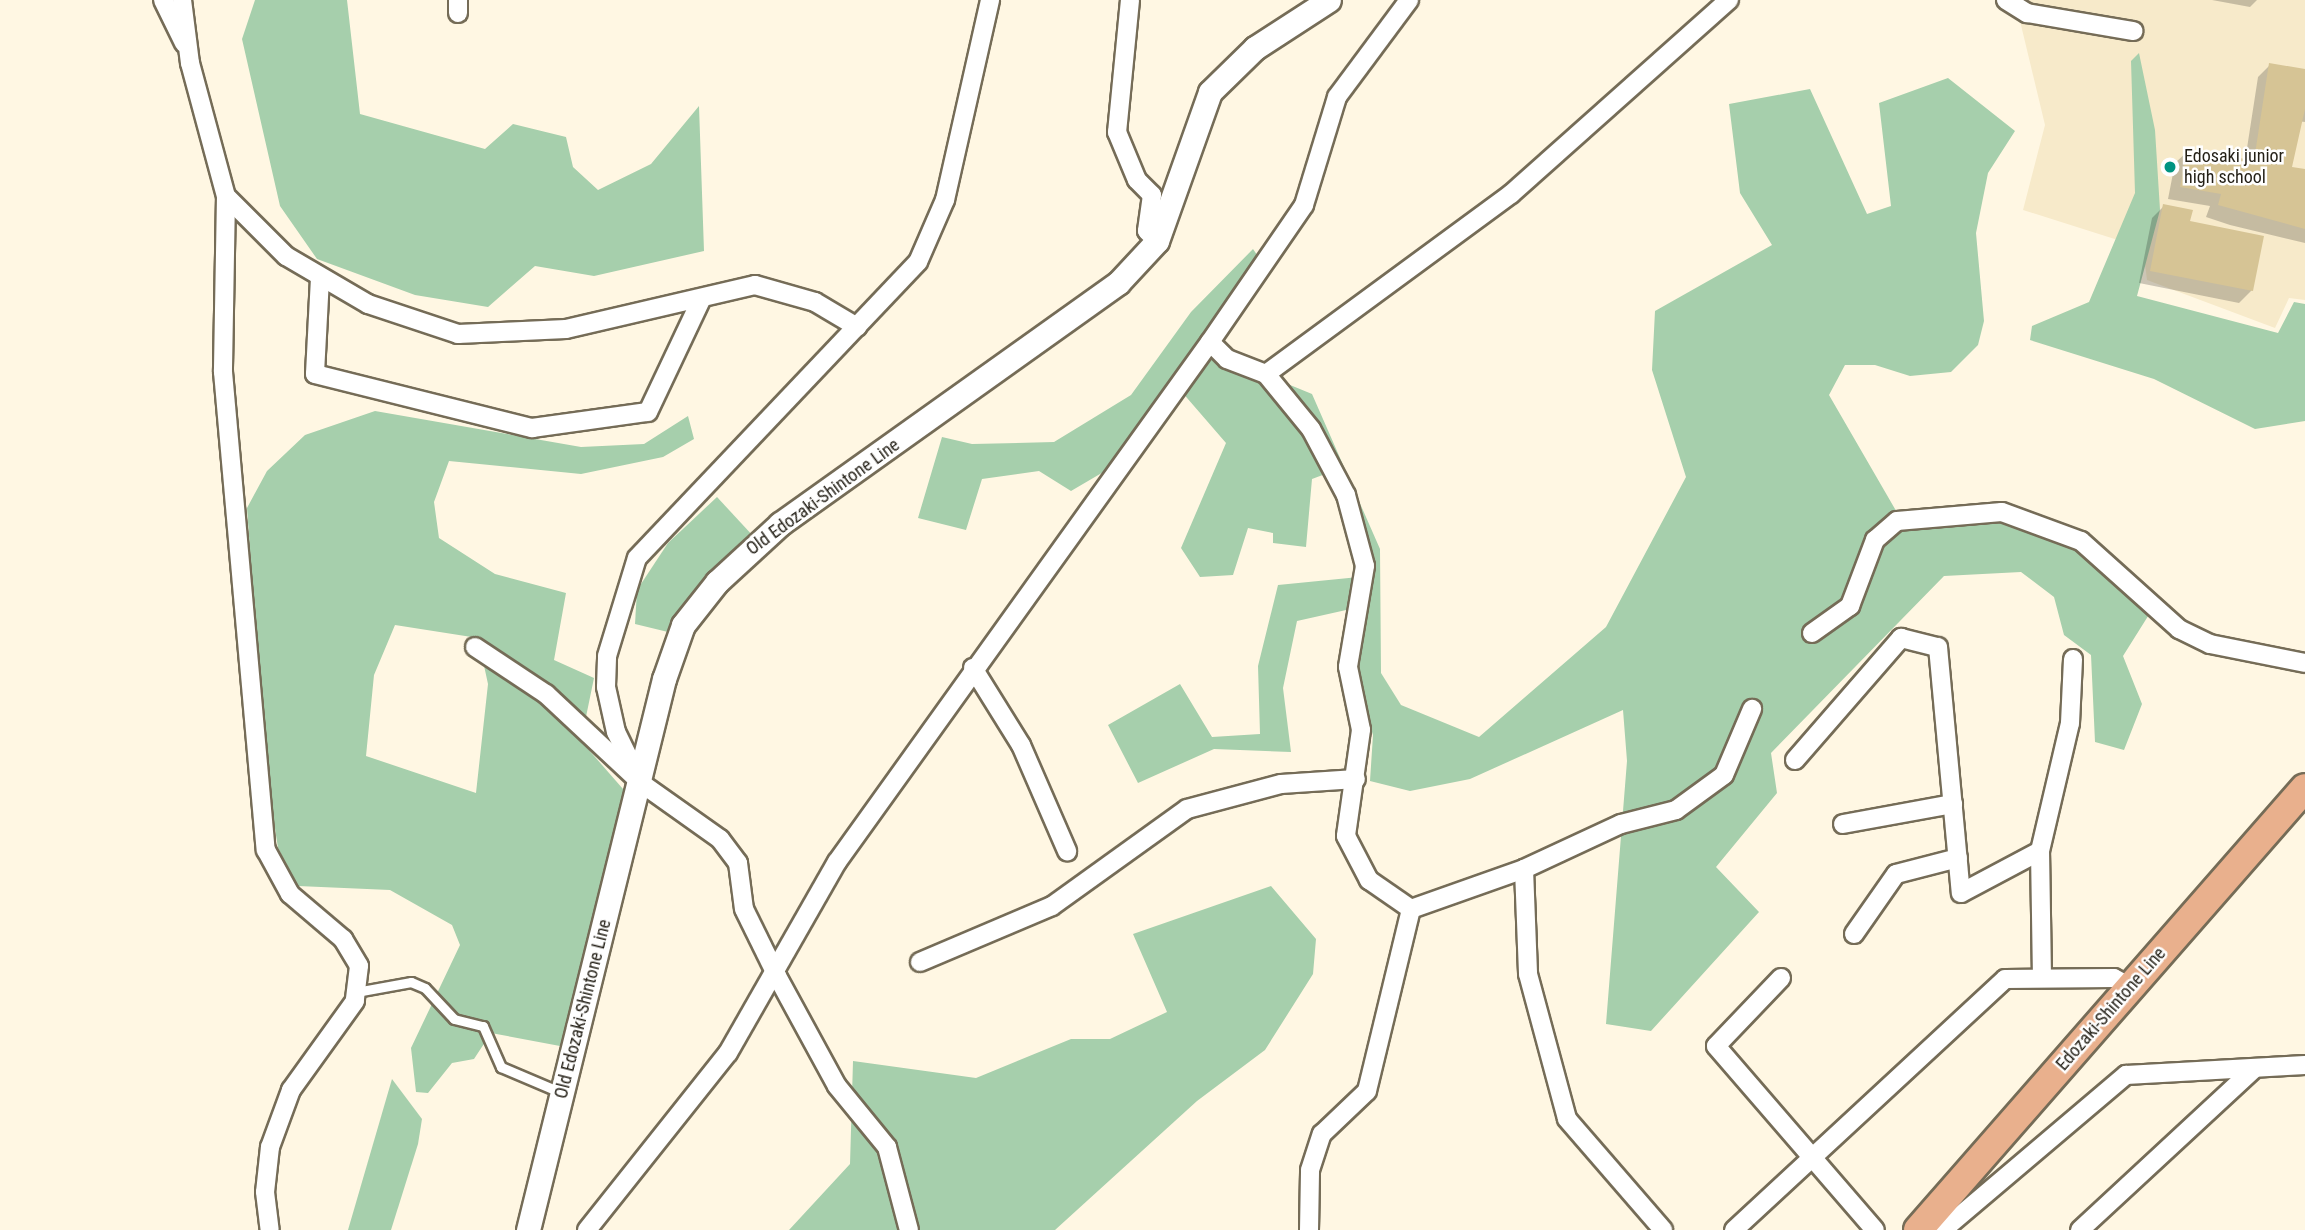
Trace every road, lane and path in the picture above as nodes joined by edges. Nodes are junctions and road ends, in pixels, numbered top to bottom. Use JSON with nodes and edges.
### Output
{"nodes":[{"id":1,"x":163,"y":0,"type":"edge"},
{"id":2,"x":182,"y":0,"type":"edge"},
{"id":3,"x":990,"y":0,"type":"edge"},
{"id":4,"x":1130,"y":0,"type":"edge"},
{"id":5,"x":1329,"y":0,"type":"edge"},
{"id":6,"x":1409,"y":0,"type":"edge"},
{"id":7,"x":1728,"y":0,"type":"edge"},
{"id":8,"x":2006,"y":0,"type":"edge"},
{"id":9,"x":2133,"y":31,"type":"dead end"},
{"id":10,"x":186,"y":46,"type":"junction"},
{"id":11,"x":226,"y":196,"type":"junction"},
{"id":12,"x":1157,"y":241,"type":"junction"},
{"id":13,"x":320,"y":278,"type":"junction"},
{"id":14,"x":700,"y":302,"type":"junction"},
{"id":15,"x":858,"y":327,"type":"junction"},
{"id":16,"x":1210,"y":342,"type":"junction"},
{"id":17,"x":1266,"y":374,"type":"junction"},
{"id":18,"x":1812,"y":633,"type":"dead end"},
{"id":19,"x":475,"y":646,"type":"dead end"},
{"id":20,"x":2073,"y":659,"type":"dead end"},
{"id":21,"x":2305,"y":663,"type":"edge"},
{"id":22,"x":973,"y":668,"type":"junction"},
{"id":23,"x":1752,"y":709,"type":"dead end"},
{"id":24,"x":1795,"y":760,"type":"dead end"},
{"id":25,"x":1356,"y":779,"type":"junction"},
{"id":26,"x":641,"y":783,"type":"junction"},
{"id":27,"x":2305,"y":788,"type":"edge"},
{"id":28,"x":1953,"y":804,"type":"junction"},
{"id":29,"x":1843,"y":824,"type":"dead end"},
{"id":30,"x":1067,"y":851,"type":"dead end"},
{"id":31,"x":2040,"y":851,"type":"junction"},
{"id":32,"x":1958,"y":858,"type":"junction"},
{"id":33,"x":1524,"y":869,"type":"junction"},
{"id":34,"x":1412,"y":909,"type":"junction"},
{"id":35,"x":1854,"y":934,"type":"dead end"},
{"id":36,"x":920,"y":962,"type":"dead end"},
{"id":37,"x":777,"y":976,"type":"junction"},
{"id":38,"x":1782,"y":978,"type":"dead end"},
{"id":39,"x":2042,"y":978,"type":"junction"},
{"id":40,"x":2130,"y":987,"type":"junction"},
{"id":41,"x":356,"y":992,"type":"junction"},
{"id":42,"x":2305,"y":1065,"type":"edge"},
{"id":43,"x":2253,"y":1070,"type":"junction"},
{"id":44,"x":561,"y":1093,"type":"junction"},
{"id":45,"x":1814,"y":1158,"type":"junction"},
{"id":46,"x":270,"y":1230,"type":"edge"},
{"id":47,"x":528,"y":1230,"type":"edge"},
{"id":48,"x":587,"y":1230,"type":"edge"},
{"id":49,"x":909,"y":1230,"type":"edge"},
{"id":50,"x":1310,"y":1230,"type":"edge"},
{"id":51,"x":1663,"y":1230,"type":"edge"},
{"id":52,"x":1734,"y":1230,"type":"edge"},
{"id":53,"x":1875,"y":1230,"type":"edge"},
{"id":54,"x":1918,"y":1230,"type":"edge"},
{"id":55,"x":1943,"y":1230,"type":"edge"},
{"id":56,"x":2080,"y":1230,"type":"edge"}],
"edges":[{"from":1,"to":10,"type":"street"},
{"from":2,"to":10,"type":"street"},
{"from":3,"to":15,"type":"street"},
{"from":4,"to":12,"type":"street"},
{"from":5,"to":12,"type":"street","name":"Old Edozaki-Shintone Line"},
{"from":6,"to":16,"type":"street"},
{"from":7,"to":17,"type":"street"},
{"from":8,"to":9,"type":"street"},
{"from":10,"to":11,"type":"street"},
{"from":11,"to":13,"type":"street"},
{"from":11,"to":41,"type":"street"},
{"from":12,"to":26,"type":"street","name":"Old Edozaki-Shintone Line"},
{"from":13,"to":14,"type":"street"},
{"from":13,"to":14,"type":"street"},
{"from":14,"to":15,"type":"street"},
{"from":15,"to":26,"type":"street"},
{"from":16,"to":17,"type":"street"},
{"from":16,"to":22,"type":"street"},
{"from":17,"to":25,"type":"street"},
{"from":18,"to":21,"type":"street"},
{"from":19,"to":26,"type":"street"},
{"from":20,"to":31,"type":"street"},
{"from":22,"to":30,"type":"street"},
{"from":22,"to":37,"type":"street"},
{"from":23,"to":33,"type":"street"},
{"from":24,"to":28,"type":"street"},
{"from":25,"to":34,"type":"street"},
{"from":25,"to":36,"type":"street"},
{"from":26,"to":37,"type":"street"},
{"from":26,"to":44,"type":"street","name":"Old Edozaki-Shintone Line"},
{"from":27,"to":40,"type":"main road","name":"Edozaki-Shintone Line"},
{"from":28,"to":29,"type":"street"},
{"from":28,"to":32,"type":"street"},
{"from":31,"to":32,"type":"street"},
{"from":31,"to":39,"type":"street"},
{"from":32,"to":35,"type":"street"},
{"from":33,"to":34,"type":"street"},
{"from":33,"to":51,"type":"street"},
{"from":34,"to":50,"type":"street"},
{"from":37,"to":48,"type":"street"},
{"from":37,"to":49,"type":"street"},
{"from":38,"to":45,"type":"street"},
{"from":39,"to":40,"type":"street"},
{"from":39,"to":45,"type":"street"},
{"from":40,"to":54,"type":"main road","name":"Edozaki-Shintone Line"},
{"from":41,"to":44,"type":"lane"},
{"from":41,"to":46,"type":"street"},
{"from":42,"to":43,"type":"street"},
{"from":43,"to":55,"type":"street"},
{"from":43,"to":56,"type":"street"},
{"from":44,"to":47,"type":"street","name":"Old Edozaki-Shintone Line"},
{"from":45,"to":52,"type":"street"},
{"from":45,"to":53,"type":"street"}]}
